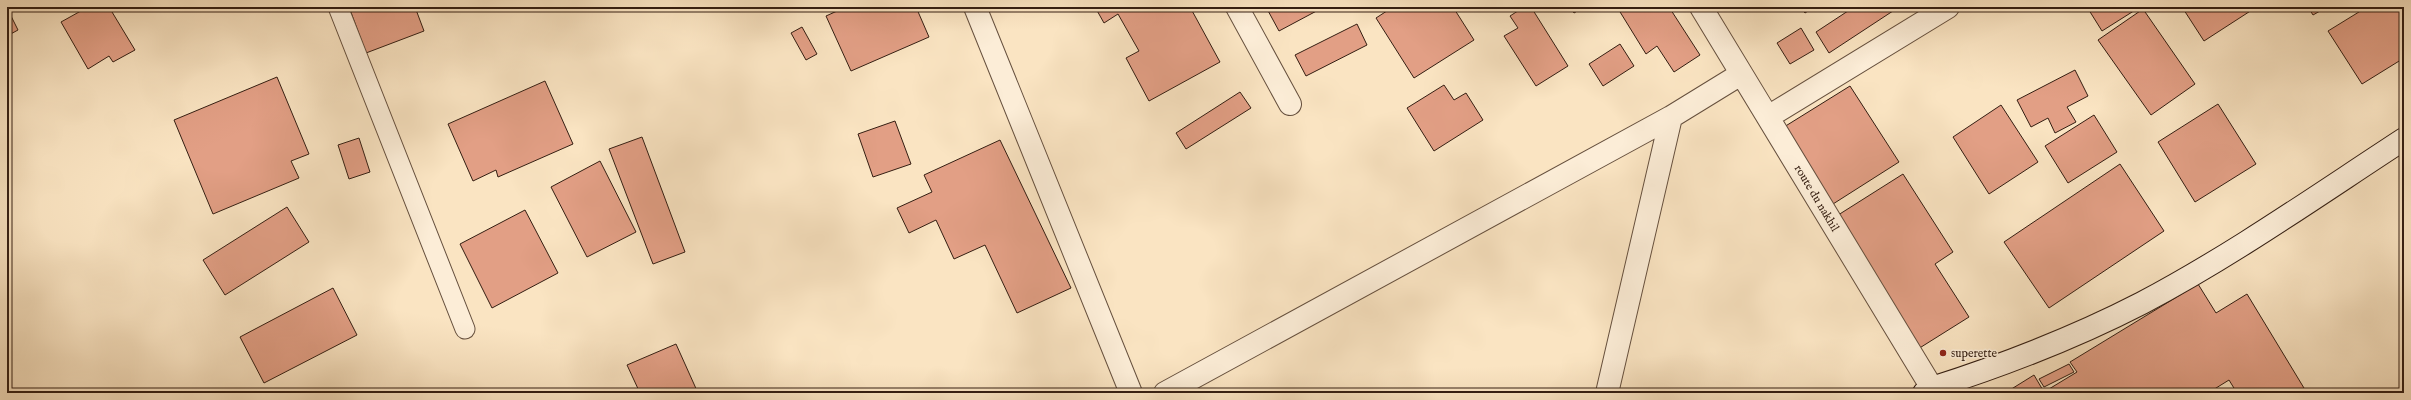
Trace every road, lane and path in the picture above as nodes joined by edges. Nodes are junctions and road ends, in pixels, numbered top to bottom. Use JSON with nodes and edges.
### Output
{"nodes":[{"id":1,"x":338,"y":7,"type":"edge"},
{"id":2,"x":975,"y":7,"type":"edge"},
{"id":3,"x":1237,"y":7,"type":"edge"},
{"id":4,"x":1701,"y":7,"type":"edge"},
{"id":5,"x":1948,"y":7,"type":"edge"},
{"id":6,"x":1741,"y":74,"type":"junction"},
{"id":7,"x":1290,"y":104,"type":"dead end"},
{"id":8,"x":1671,"y":117,"type":"junction"},
{"id":9,"x":1768,"y":117,"type":"junction"},
{"id":10,"x":2404,"y":139,"type":"edge"},
{"id":11,"x":465,"y":329,"type":"dead end"},
{"id":12,"x":1928,"y":391,"type":"edge"},
{"id":13,"x":1131,"y":393,"type":"edge"},
{"id":14,"x":1165,"y":393,"type":"edge"},
{"id":15,"x":1606,"y":393,"type":"edge"}],
"edges":[{"from":1,"to":11,"type":"lane"},
{"from":2,"to":13,"type":"street"},
{"from":3,"to":7,"type":"street"},
{"from":4,"to":6,"type":"street","name":"route du nakhil"},
{"from":5,"to":9,"type":"street"},
{"from":6,"to":8,"type":"street"},
{"from":6,"to":9,"type":"street","name":"route du nakhil"},
{"from":8,"to":14,"type":"street"},
{"from":8,"to":15,"type":"street"},
{"from":9,"to":12,"type":"street","name":"route du nakhil"},
{"from":10,"to":12,"type":"street"}]}
